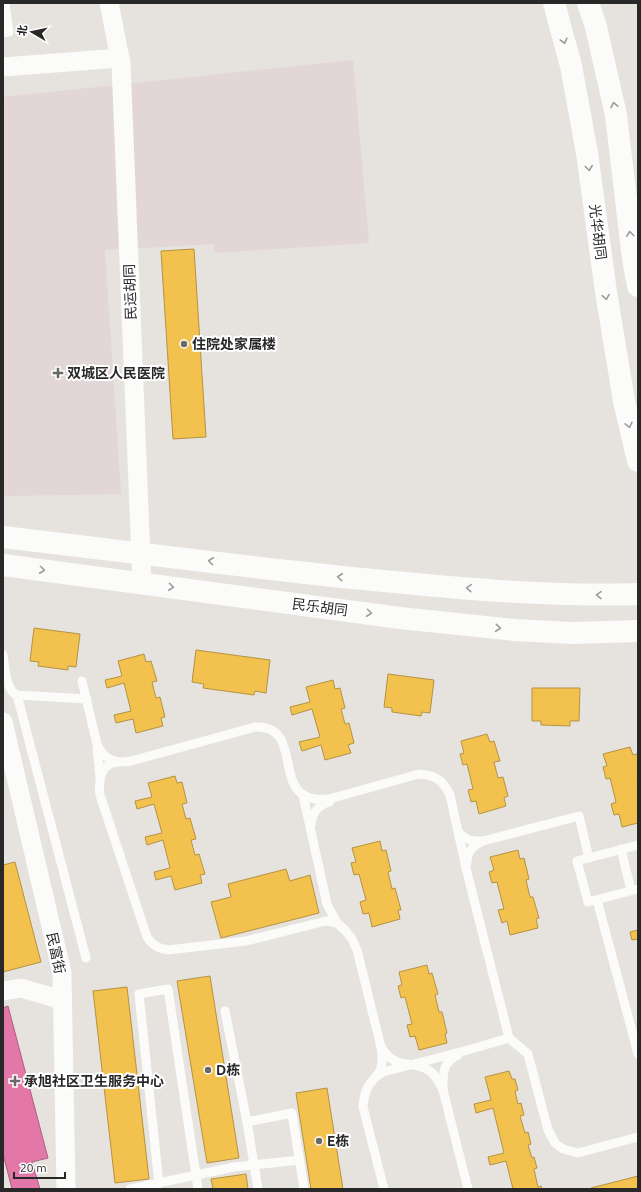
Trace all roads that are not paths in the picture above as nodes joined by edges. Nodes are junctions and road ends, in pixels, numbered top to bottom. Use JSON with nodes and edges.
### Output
{"nodes":[{"id":1,"x":4,"y":3,"type":"edge"},
{"id":2,"x":109,"y":3,"type":"edge"},
{"id":3,"x":554,"y":3,"type":"edge"},
{"id":4,"x":588,"y":3,"type":"edge"},
{"id":5,"x":3,"y":34,"type":"edge"},
{"id":6,"x":120,"y":58,"type":"junction"},
{"id":7,"x":3,"y":67,"type":"edge"},
{"id":8,"x":638,"y":286,"type":"edge"},
{"id":9,"x":638,"y":461,"type":"edge"},
{"id":10,"x":3,"y":537,"type":"edge"},
{"id":11,"x":141,"y":553,"type":"junction"},
{"id":12,"x":3,"y":565,"type":"edge"},
{"id":13,"x":142,"y":582,"type":"junction"},
{"id":14,"x":638,"y":594,"type":"edge"},
{"id":15,"x":638,"y":632,"type":"edge"},
{"id":16,"x":3,"y":655,"type":"edge"},
{"id":17,"x":82,"y":681,"type":"dead end"},
{"id":18,"x":17,"y":694,"type":"junction"},
{"id":19,"x":87,"y":700,"type":"junction"},
{"id":20,"x":3,"y":722,"type":"edge"},
{"id":21,"x":97,"y":744,"type":"junction"},
{"id":22,"x":124,"y":762,"type":"junction"},
{"id":23,"x":100,"y":778,"type":"junction"},
{"id":24,"x":365,"y":789,"type":"junction"},
{"id":25,"x":304,"y":795,"type":"junction"},
{"id":26,"x":310,"y":831,"type":"junction"},
{"id":27,"x":458,"y":831,"type":"junction"},
{"id":28,"x":483,"y":841,"type":"junction"},
{"id":29,"x":638,"y":845,"type":"edge"},
{"id":30,"x":620,"y":849,"type":"junction"},
{"id":31,"x":589,"y":858,"type":"junction"},
{"id":32,"x":466,"y":868,"type":"junction"},
{"id":33,"x":635,"y":890,"type":"edge"},
{"id":34,"x":597,"y":900,"type":"junction"},
{"id":35,"x":337,"y":923,"type":"junction"},
{"id":36,"x":86,"y":958,"type":"dead end"},
{"id":37,"x":3,"y":991,"type":"edge"},
{"id":38,"x":62,"y":1000,"type":"junction"},
{"id":39,"x":225,"y":1011,"type":"dead end"},
{"id":40,"x":509,"y":1038,"type":"junction"},
{"id":41,"x":381,"y":1047,"type":"junction"},
{"id":42,"x":464,"y":1051,"type":"junction"},
{"id":43,"x":638,"y":1054,"type":"edge"},
{"id":44,"x":414,"y":1064,"type":"junction"},
{"id":45,"x":375,"y":1077,"type":"junction"},
{"id":46,"x":443,"y":1090,"type":"junction"},
{"id":47,"x":247,"y":1122,"type":"junction"},
{"id":48,"x":638,"y":1137,"type":"edge"},
{"id":49,"x":300,"y":1160,"type":"junction"},
{"id":50,"x":254,"y":1165,"type":"junction"},
{"id":51,"x":196,"y":1176,"type":"junction"},
{"id":52,"x":159,"y":1184,"type":"junction"},
{"id":53,"x":66,"y":1189,"type":"edge"},
{"id":54,"x":130,"y":1189,"type":"edge"},
{"id":55,"x":198,"y":1189,"type":"edge"},
{"id":56,"x":258,"y":1189,"type":"edge"},
{"id":57,"x":304,"y":1189,"type":"edge"},
{"id":58,"x":384,"y":1189,"type":"edge"},
{"id":59,"x":468,"y":1189,"type":"edge"}],
"edges":[{"from":1,"to":5,"type":"lane"},
{"from":2,"to":6,"type":"street","name":"民运胡同"},
{"from":3,"to":9,"type":"street","name":"光华胡同","one_way":true},
{"from":8,"to":4,"type":"street","one_way":true},
{"from":6,"to":7,"type":"street"},
{"from":6,"to":11,"type":"street","name":"民运胡同"},
{"from":10,"to":11,"type":"street"},
{"from":11,"to":13,"type":"street","name":"民运胡同"},
{"from":14,"to":11,"type":"street","one_way":true},
{"from":12,"to":13,"type":"street","name":"民乐胡同","one_way":true},
{"from":13,"to":15,"type":"street","name":"民乐胡同","one_way":true},
{"from":16,"to":18,"type":"lane"},
{"from":17,"to":19,"type":"lane"},
{"from":18,"to":19,"type":"lane"},
{"from":18,"to":36,"type":"lane"},
{"from":19,"to":21,"type":"lane"},
{"from":20,"to":38,"type":"street","name":"民富街"},
{"from":21,"to":22,"type":"lane"},
{"from":21,"to":23,"type":"lane"},
{"from":22,"to":23,"type":"lane"},
{"from":22,"to":25,"type":"lane"},
{"from":23,"to":35,"type":"lane"},
{"from":24,"to":25,"type":"lane"},
{"from":24,"to":26,"type":"lane"},
{"from":24,"to":27,"type":"lane"},
{"from":25,"to":26,"type":"lane"},
{"from":26,"to":35,"type":"lane"},
{"from":27,"to":28,"type":"lane"},
{"from":27,"to":32,"type":"lane"},
{"from":28,"to":31,"type":"lane"},
{"from":28,"to":32,"type":"lane"},
{"from":29,"to":30,"type":"lane"},
{"from":30,"to":31,"type":"lane"},
{"from":30,"to":33,"type":"lane"},
{"from":31,"to":34,"type":"lane"},
{"from":32,"to":40,"type":"lane"},
{"from":33,"to":34,"type":"lane"},
{"from":34,"to":43,"type":"lane"},
{"from":35,"to":41,"type":"lane"},
{"from":37,"to":38,"type":"street"},
{"from":38,"to":53,"type":"street","name":"民富街"},
{"from":39,"to":47,"type":"lane"},
{"from":40,"to":42,"type":"lane"},
{"from":40,"to":48,"type":"lane"},
{"from":41,"to":44,"type":"lane"},
{"from":41,"to":45,"type":"lane"},
{"from":42,"to":44,"type":"lane"},
{"from":42,"to":46,"type":"lane"},
{"from":44,"to":45,"type":"lane"},
{"from":44,"to":46,"type":"lane"},
{"from":45,"to":58,"type":"lane"},
{"from":46,"to":59,"type":"lane"},
{"from":47,"to":49,"type":"lane"},
{"from":47,"to":50,"type":"lane"},
{"from":49,"to":50,"type":"lane"},
{"from":49,"to":57,"type":"lane"},
{"from":50,"to":51,"type":"lane"},
{"from":50,"to":56,"type":"lane"},
{"from":51,"to":52,"type":"lane"},
{"from":51,"to":52,"type":"lane"},
{"from":51,"to":55,"type":"lane"},
{"from":52,"to":54,"type":"lane"}]}
